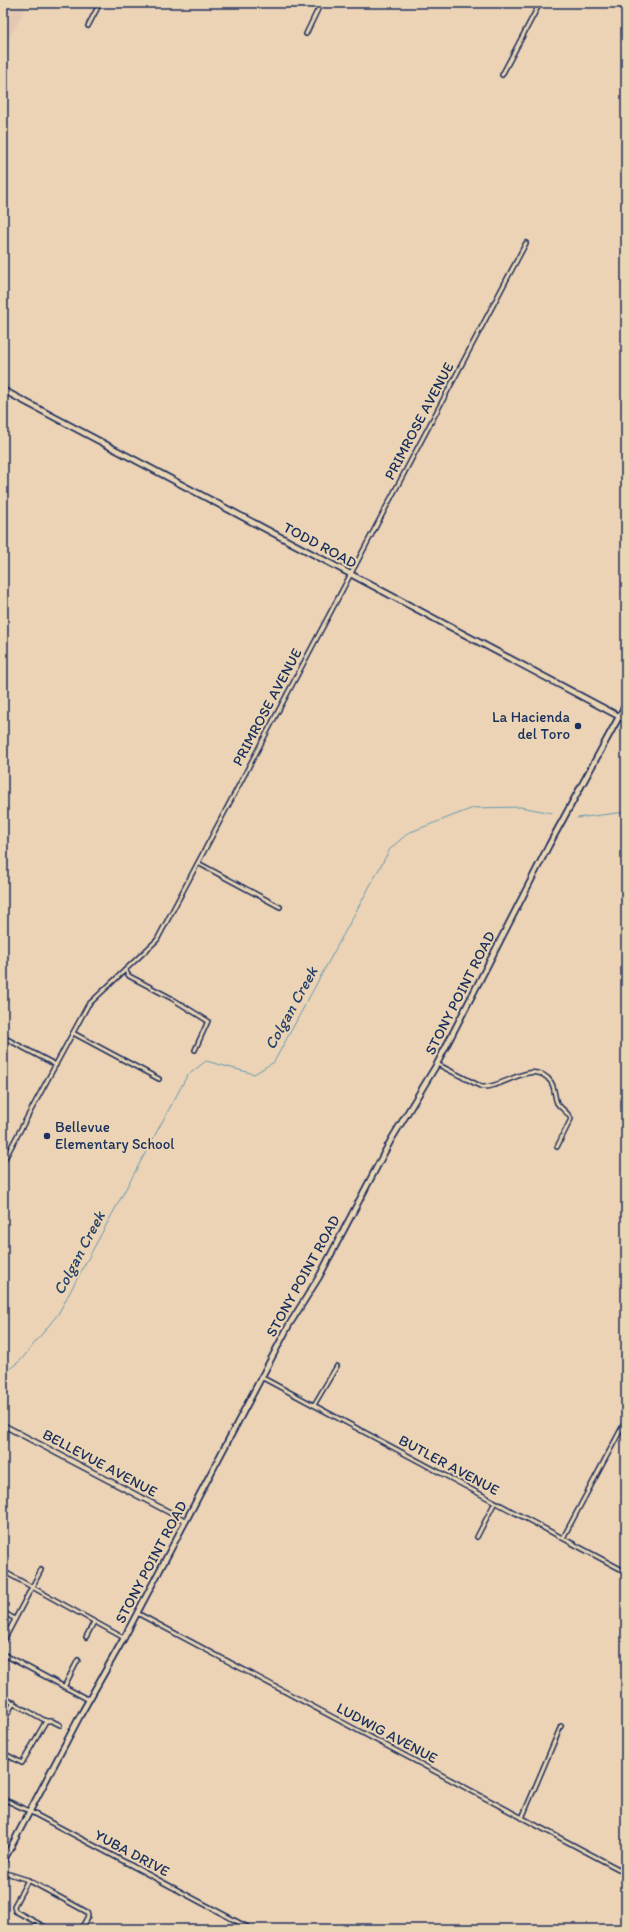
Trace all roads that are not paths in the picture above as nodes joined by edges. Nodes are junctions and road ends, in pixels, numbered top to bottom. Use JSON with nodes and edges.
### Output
{"nodes":[{"id":1,"x":100,"y":3,"type":"edge"},
{"id":2,"x":321,"y":3,"type":"edge"},
{"id":3,"x":540,"y":3,"type":"edge"},
{"id":4,"x":88,"y":26,"type":"dead end"},
{"id":5,"x":306,"y":34,"type":"dead end"},
{"id":6,"x":502,"y":75,"type":"dead end"},
{"id":7,"x":526,"y":243,"type":"dead end"},
{"id":8,"x":3,"y":390,"type":"edge"},
{"id":9,"x":349,"y":574,"type":"junction"},
{"id":10,"x":626,"y":704,"type":"edge"},
{"id":11,"x":619,"y":716,"type":"junction"},
{"id":12,"x":626,"y":720,"type":"edge"},
{"id":13,"x":198,"y":863,"type":"junction"},
{"id":14,"x":280,"y":906,"type":"dead end"},
{"id":15,"x":125,"y":970,"type":"junction"},
{"id":16,"x":73,"y":1033,"type":"junction"},
{"id":17,"x":3,"y":1037,"type":"edge"},
{"id":18,"x":195,"y":1050,"type":"dead end"},
{"id":19,"x":437,"y":1064,"type":"junction"},
{"id":20,"x":56,"y":1065,"type":"junction"},
{"id":21,"x":159,"y":1079,"type":"dead end"},
{"id":22,"x":557,"y":1147,"type":"dead end"},
{"id":23,"x":3,"y":1162,"type":"edge"},
{"id":24,"x":337,"y":1366,"type":"dead end"},
{"id":25,"x":261,"y":1377,"type":"junction"},
{"id":26,"x":314,"y":1405,"type":"junction"},
{"id":27,"x":626,"y":1420,"type":"edge"},
{"id":28,"x":3,"y":1425,"type":"edge"},
{"id":29,"x":495,"y":1502,"type":"junction"},
{"id":30,"x":186,"y":1521,"type":"junction"},
{"id":31,"x":477,"y":1537,"type":"dead end"},
{"id":32,"x":563,"y":1538,"type":"junction"},
{"id":33,"x":41,"y":1570,"type":"dead end"},
{"id":34,"x":3,"y":1571,"type":"edge"},
{"id":35,"x":626,"y":1572,"type":"edge"},
{"id":36,"x":32,"y":1586,"type":"junction"},
{"id":37,"x":3,"y":1612,"type":"edge"},
{"id":38,"x":137,"y":1613,"type":"junction"},
{"id":39,"x":15,"y":1619,"type":"junction"},
{"id":40,"x":94,"y":1622,"type":"junction"},
{"id":41,"x":86,"y":1637,"type":"dead end"},
{"id":42,"x":124,"y":1638,"type":"junction"},
{"id":43,"x":3,"y":1642,"type":"edge"},
{"id":44,"x":3,"y":1654,"type":"edge"},
{"id":45,"x":78,"y":1660,"type":"dead end"},
{"id":46,"x":64,"y":1687,"type":"junction"},
{"id":47,"x":3,"y":1696,"type":"edge"},
{"id":48,"x":89,"y":1700,"type":"junction"},
{"id":49,"x":14,"y":1702,"type":"junction"},
{"id":50,"x":46,"y":1721,"type":"junction"},
{"id":51,"x":3,"y":1722,"type":"edge"},
{"id":52,"x":60,"y":1725,"type":"dead end"},
{"id":53,"x":561,"y":1726,"type":"dead end"},
{"id":54,"x":3,"y":1753,"type":"edge"},
{"id":55,"x":3,"y":1799,"type":"edge"},
{"id":56,"x":29,"y":1811,"type":"junction"},
{"id":57,"x":522,"y":1818,"type":"junction"},
{"id":58,"x":3,"y":1862,"type":"edge"},
{"id":59,"x":3,"y":1872,"type":"edge"},
{"id":60,"x":626,"y":1873,"type":"edge"},
{"id":61,"x":28,"y":1880,"type":"junction"},
{"id":62,"x":49,"y":1929,"type":"edge"},
{"id":63,"x":81,"y":1929,"type":"edge"},
{"id":64,"x":251,"y":1929,"type":"edge"}],
"edges":[{"from":1,"to":4,"type":"street"},
{"from":2,"to":5,"type":"street"},
{"from":3,"to":6,"type":"street"},
{"from":7,"to":9,"type":"street","name":"PRIMROSE AVENUE"},
{"from":8,"to":9,"type":"main road","name":"TODD ROAD"},
{"from":9,"to":11,"type":"main road","name":"TODD ROAD"},
{"from":9,"to":13,"type":"street","name":"PRIMROSE AVENUE"},
{"from":10,"to":11,"type":"main road","name":"STONY POINT ROAD"},
{"from":11,"to":12,"type":"main road","name":"TODD ROAD"},
{"from":11,"to":19,"type":"main road","name":"STONY POINT ROAD"},
{"from":13,"to":14,"type":"street"},
{"from":13,"to":15,"type":"street","name":"PRIMROSE AVENUE"},
{"from":15,"to":16,"type":"street","name":"PRIMROSE AVENUE"},
{"from":15,"to":18,"type":"street"},
{"from":16,"to":20,"type":"street","name":"PRIMROSE AVENUE"},
{"from":16,"to":21,"type":"street"},
{"from":17,"to":20,"type":"street"},
{"from":19,"to":22,"type":"street"},
{"from":19,"to":25,"type":"main road","name":"STONY POINT ROAD"},
{"from":20,"to":23,"type":"street","name":"PRIMROSE AVENUE"},
{"from":24,"to":26,"type":"street"},
{"from":25,"to":26,"type":"street","name":"BUTLER AVENUE"},
{"from":25,"to":30,"type":"main road","name":"STONY POINT ROAD"},
{"from":26,"to":29,"type":"street","name":"BUTLER AVENUE"},
{"from":27,"to":32,"type":"street"},
{"from":28,"to":30,"type":"street","name":"BELLEVUE AVENUE"},
{"from":29,"to":31,"type":"street"},
{"from":29,"to":32,"type":"street","name":"BUTLER AVENUE"},
{"from":30,"to":38,"type":"main road","name":"STONY POINT ROAD"},
{"from":32,"to":35,"type":"street","name":"BUTLER AVENUE"},
{"from":33,"to":36,"type":"street"},
{"from":34,"to":36,"type":"street"},
{"from":36,"to":39,"type":"street"},
{"from":36,"to":40,"type":"street"},
{"from":37,"to":39,"type":"street"},
{"from":38,"to":42,"type":"main road","name":"STONY POINT ROAD"},
{"from":38,"to":57,"type":"street","name":"LUDWIG AVENUE"},
{"from":39,"to":43,"type":"street"},
{"from":40,"to":41,"type":"street"},
{"from":40,"to":42,"type":"street"},
{"from":42,"to":48,"type":"main road","name":"STONY POINT ROAD"},
{"from":44,"to":46,"type":"street"},
{"from":45,"to":46,"type":"street"},
{"from":46,"to":48,"type":"street"},
{"from":47,"to":49,"type":"street"},
{"from":48,"to":56,"type":"main road","name":"STONY POINT ROAD"},
{"from":49,"to":50,"type":"street"},
{"from":49,"to":51,"type":"street"},
{"from":50,"to":52,"type":"street"},
{"from":50,"to":54,"type":"street"},
{"from":53,"to":57,"type":"street"},
{"from":55,"to":56,"type":"street","name":"YUBA DRIVE"},
{"from":56,"to":58,"type":"main road","name":"STONY POINT ROAD"},
{"from":56,"to":64,"type":"street","name":"YUBA DRIVE"},
{"from":57,"to":60,"type":"street","name":"LUDWIG AVENUE"},
{"from":59,"to":61,"type":"street"},
{"from":61,"to":62,"type":"street"},
{"from":61,"to":63,"type":"street"}]}
